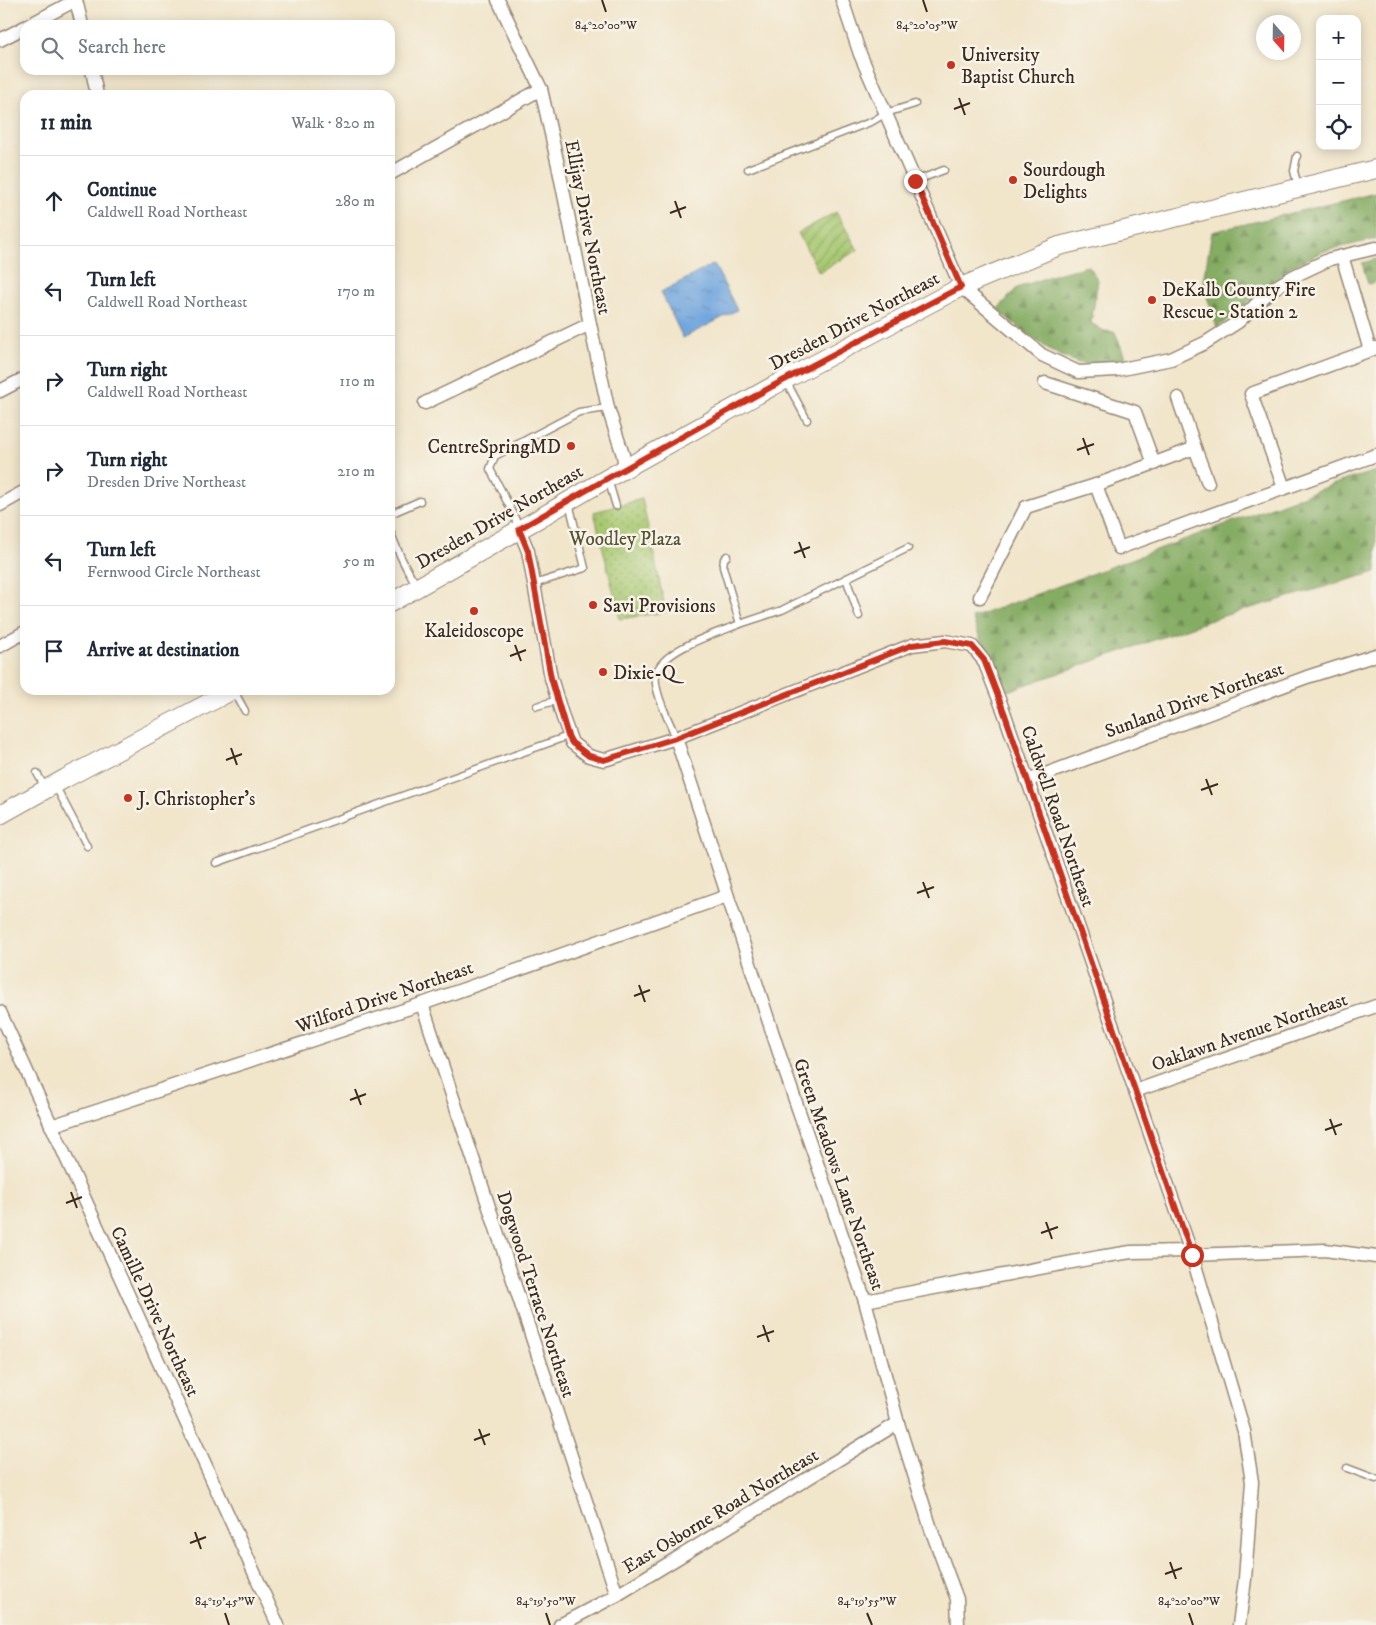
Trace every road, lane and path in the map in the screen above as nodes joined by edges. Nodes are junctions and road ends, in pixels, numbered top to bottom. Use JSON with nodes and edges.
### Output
{"nodes":[{"id":1,"x":76,"y":0,"type":"edge"},
{"id":2,"x":498,"y":0,"type":"edge"},
{"id":3,"x":843,"y":0,"type":"edge"},
{"id":4,"x":38,"y":20,"type":"edge"},
{"id":5,"x":81,"y":20,"type":"edge"},
{"id":6,"x":20,"y":30,"type":"edge"},
{"id":7,"x":0,"y":40,"type":"edge"},
{"id":8,"x":93,"y":75,"type":"edge"},
{"id":9,"x":96,"y":90,"type":"edge"},
{"id":10,"x":541,"y":90,"type":"junction"},
{"id":11,"x":915,"y":104,"type":"dead end"},
{"id":12,"x":886,"y":113,"type":"junction"},
{"id":13,"x":1297,"y":156,"type":"dead end"},
{"id":14,"x":1376,"y":168,"type":"edge"},
{"id":15,"x":748,"y":169,"type":"dead end"},
{"id":16,"x":944,"y":170,"type":"dead end"},
{"id":17,"x":395,"y":171,"type":"edge"},
{"id":18,"x":915,"y":181,"type":"junction"},
{"id":19,"x":1299,"y":187,"type":"junction"},
{"id":20,"x":1376,"y":248,"type":"edge"},
{"id":21,"x":1342,"y":256,"type":"junction"},
{"id":22,"x":961,"y":287,"type":"junction"},
{"id":23,"x":590,"y":324,"type":"junction"},
{"id":24,"x":1373,"y":349,"type":"edge"},
{"id":25,"x":785,"y":380,"type":"junction"},
{"id":26,"x":20,"y":381,"type":"edge"},
{"id":27,"x":1045,"y":383,"type":"dead end"},
{"id":28,"x":0,"y":391,"type":"edge"},
{"id":29,"x":1178,"y":398,"type":"dead end"},
{"id":30,"x":424,"y":402,"type":"dead end"},
{"id":31,"x":608,"y":408,"type":"junction"},
{"id":32,"x":807,"y":420,"type":"dead end"},
{"id":33,"x":1195,"y":448,"type":"junction"},
{"id":34,"x":1376,"y":455,"type":"edge"},
{"id":35,"x":1154,"y":464,"type":"junction"},
{"id":36,"x":625,"y":468,"type":"junction"},
{"id":37,"x":608,"y":478,"type":"junction"},
{"id":38,"x":1208,"y":483,"type":"dead end"},
{"id":39,"x":1096,"y":485,"type":"junction"},
{"id":40,"x":1284,"y":488,"type":"junction"},
{"id":41,"x":20,"y":494,"type":"edge"},
{"id":42,"x":420,"y":501,"type":"dead end"},
{"id":43,"x":568,"y":501,"type":"junction"},
{"id":44,"x":0,"y":505,"type":"edge"},
{"id":45,"x":616,"y":506,"type":"dead end"},
{"id":46,"x":395,"y":512,"type":"edge"},
{"id":47,"x":519,"y":529,"type":"junction"},
{"id":48,"x":395,"y":543,"type":"edge"},
{"id":49,"x":908,"y":548,"type":"dead end"},
{"id":50,"x":727,"y":556,"type":"dead end"},
{"id":51,"x":846,"y":578,"type":"junction"},
{"id":52,"x":534,"y":584,"type":"junction"},
{"id":53,"x":419,"y":587,"type":"junction"},
{"id":54,"x":980,"y":597,"type":"dead end"},
{"id":55,"x":395,"y":600,"type":"edge"},
{"id":56,"x":860,"y":616,"type":"dead end"},
{"id":57,"x":740,"y":624,"type":"junction"},
{"id":58,"x":20,"y":635,"type":"edge"},
{"id":59,"x":0,"y":646,"type":"edge"},
{"id":60,"x":1376,"y":655,"type":"edge"},
{"id":61,"x":224,"y":695,"type":"edge"},
{"id":62,"x":236,"y":695,"type":"edge"},
{"id":63,"x":558,"y":700,"type":"junction"},
{"id":64,"x":537,"y":706,"type":"dead end"},
{"id":65,"x":245,"y":711,"type":"dead end"},
{"id":66,"x":568,"y":736,"type":"junction"},
{"id":67,"x":676,"y":738,"type":"junction"},
{"id":68,"x":37,"y":773,"type":"dead end"},
{"id":69,"x":1027,"y":781,"type":"junction"},
{"id":70,"x":50,"y":787,"type":"junction"},
{"id":71,"x":0,"y":815,"type":"edge"},
{"id":72,"x":87,"y":846,"type":"dead end"},
{"id":73,"x":216,"y":863,"type":"dead end"},
{"id":74,"x":727,"y":896,"type":"junction"},
{"id":75,"x":422,"y":1004,"type":"junction"},
{"id":76,"x":1376,"y":1006,"type":"edge"},
{"id":77,"x":0,"y":1012,"type":"edge"},
{"id":78,"x":1135,"y":1091,"type":"junction"},
{"id":79,"x":51,"y":1126,"type":"junction"},
{"id":80,"x":1191,"y":1253,"type":"junction"},
{"id":81,"x":1376,"y":1257,"type":"edge"},
{"id":82,"x":865,"y":1301,"type":"junction"},
{"id":83,"x":898,"y":1423,"type":"junction"},
{"id":84,"x":1347,"y":1468,"type":"dead end"},
{"id":85,"x":1376,"y":1479,"type":"edge"},
{"id":86,"x":617,"y":1595,"type":"junction"},
{"id":87,"x":278,"y":1625,"type":"edge"},
{"id":88,"x":560,"y":1625,"type":"edge"},
{"id":89,"x":958,"y":1625,"type":"edge"},
{"id":90,"x":1238,"y":1625,"type":"edge"}],
"edges":[{"from":1,"to":4,"type":"street"},
{"from":1,"to":5,"type":"street"},
{"from":2,"to":10,"type":"street","name":"Ellijay Drive Northeast"},
{"from":3,"to":12,"type":"street"},
{"from":6,"to":7,"type":"street"},
{"from":8,"to":9,"type":"street"},
{"from":10,"to":17,"type":"street"},
{"from":10,"to":23,"type":"street","name":"Ellijay Drive Northeast"},
{"from":11,"to":12,"type":"lane"},
{"from":12,"to":15,"type":"lane"},
{"from":12,"to":18,"type":"street"},
{"from":13,"to":19,"type":"lane"},
{"from":14,"to":19,"type":"street","name":"Dresden Drive Northeast"},
{"from":16,"to":18,"type":"lane"},
{"from":18,"to":22,"type":"street"},
{"from":19,"to":22,"type":"street","name":"Dresden Drive Northeast"},
{"from":20,"to":21,"type":"street"},
{"from":21,"to":22,"type":"street"},
{"from":21,"to":24,"type":"street"},
{"from":22,"to":25,"type":"street","name":"Dresden Drive Northeast"},
{"from":23,"to":30,"type":"street"},
{"from":23,"to":31,"type":"street","name":"Ellijay Drive Northeast"},
{"from":24,"to":40,"type":"street"},
{"from":25,"to":32,"type":"lane"},
{"from":25,"to":36,"type":"street","name":"Dresden Drive Northeast"},
{"from":26,"to":28,"type":"street"},
{"from":27,"to":35,"type":"street"},
{"from":29,"to":33,"type":"street"},
{"from":31,"to":36,"type":"street","name":"Ellijay Drive Northeast"},
{"from":31,"to":47,"type":"lane"},
{"from":33,"to":35,"type":"street"},
{"from":33,"to":38,"type":"street"},
{"from":34,"to":40,"type":"street"},
{"from":35,"to":39,"type":"street"},
{"from":36,"to":37,"type":"street","name":"Dresden Drive Northeast"},
{"from":37,"to":43,"type":"street","name":"Dresden Drive Northeast"},
{"from":37,"to":45,"type":"lane"},
{"from":39,"to":40,"type":"street"},
{"from":39,"to":54,"type":"street"},
{"from":41,"to":44,"type":"street"},
{"from":42,"to":46,"type":"lane"},
{"from":43,"to":47,"type":"street","name":"Dresden Drive Northeast"},
{"from":43,"to":52,"type":"lane"},
{"from":47,"to":52,"type":"street","name":"Caldwell Road Northeast"},
{"from":47,"to":53,"type":"street","name":"Dresden Drive Northeast"},
{"from":48,"to":53,"type":"lane"},
{"from":49,"to":51,"type":"lane"},
{"from":50,"to":57,"type":"lane"},
{"from":51,"to":56,"type":"lane"},
{"from":51,"to":57,"type":"lane"},
{"from":52,"to":63,"type":"street","name":"Caldwell Road Northeast"},
{"from":53,"to":55,"type":"street","name":"Dresden Drive Northeast"},
{"from":57,"to":67,"type":"lane"},
{"from":58,"to":59,"type":"street"},
{"from":60,"to":69,"type":"street","name":"Sunland Drive Northeast"},
{"from":61,"to":70,"type":"street"},
{"from":62,"to":65,"type":"lane"},
{"from":63,"to":64,"type":"lane"},
{"from":63,"to":66,"type":"street","name":"Caldwell Road Northeast"},
{"from":66,"to":67,"type":"street","name":"Caldwell Road Northeast"},
{"from":66,"to":73,"type":"lane"},
{"from":67,"to":69,"type":"street","name":"Caldwell Road Northeast"},
{"from":67,"to":74,"type":"street","name":"Green Meadows Lane Northeast"},
{"from":68,"to":70,"type":"lane"},
{"from":69,"to":78,"type":"street","name":"Caldwell Road Northeast"},
{"from":70,"to":71,"type":"street"},
{"from":70,"to":72,"type":"lane"},
{"from":74,"to":75,"type":"street","name":"Wilford Drive Northeast"},
{"from":74,"to":82,"type":"street","name":"Green Meadows Lane Northeast"},
{"from":75,"to":79,"type":"street","name":"Wilford Drive Northeast"},
{"from":75,"to":86,"type":"street","name":"Dogwood Terrace Northeast"},
{"from":76,"to":78,"type":"street","name":"Oaklawn Avenue Northeast"},
{"from":77,"to":79,"type":"street","name":"Camille Drive Northeast"},
{"from":78,"to":80,"type":"street","name":"Caldwell Road Northeast"},
{"from":79,"to":87,"type":"street","name":"Camille Drive Northeast"},
{"from":80,"to":81,"type":"street"},
{"from":80,"to":82,"type":"street"},
{"from":80,"to":90,"type":"street","name":"Caldwell Road Northeast"},
{"from":82,"to":83,"type":"street","name":"Green Meadows Lane Northeast"},
{"from":83,"to":86,"type":"street","name":"East Osborne Road Northeast"},
{"from":83,"to":89,"type":"street","name":"Green Meadows Lane Northeast"},
{"from":84,"to":85,"type":"lane"},
{"from":86,"to":88,"type":"street","name":"East Osborne Road Northeast"}]}
